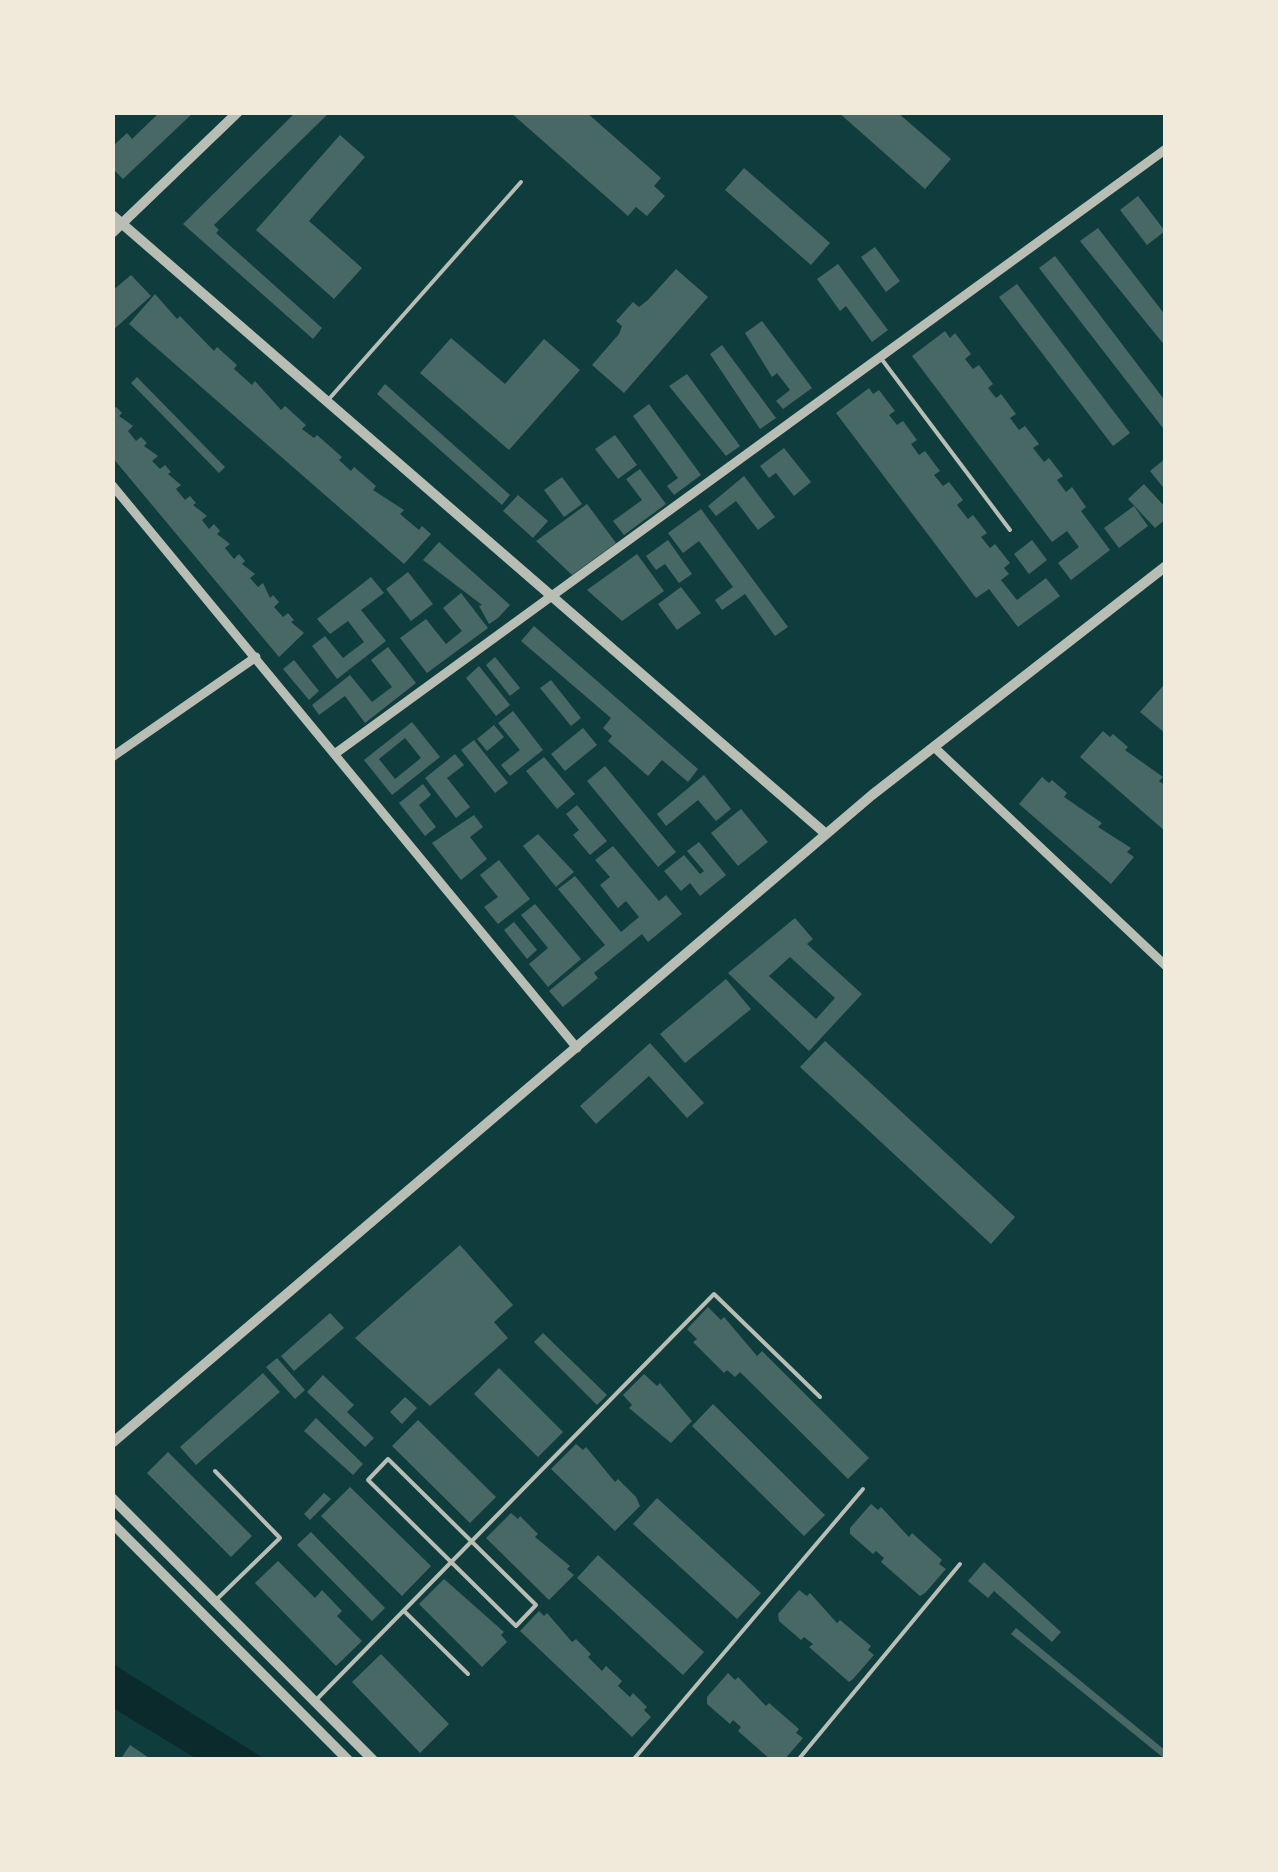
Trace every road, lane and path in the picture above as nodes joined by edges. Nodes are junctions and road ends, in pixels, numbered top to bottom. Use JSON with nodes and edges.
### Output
{"nodes":[{"id":1,"x":238,"y":112,"type":"edge"},
{"id":2,"x":1166,"y":149,"type":"edge"},
{"id":3,"x":521,"y":182,"type":"dead end"},
{"id":4,"x":112,"y":215,"type":"edge"},
{"id":5,"x":122,"y":224,"type":"junction"},
{"id":6,"x":112,"y":233,"type":"edge"},
{"id":7,"x":880,"y":357,"type":"junction"},
{"id":8,"x":328,"y":402,"type":"junction"},
{"id":9,"x":112,"y":485,"type":"edge"},
{"id":10,"x":1010,"y":530,"type":"dead end"},
{"id":11,"x":1166,"y":566,"type":"edge"},
{"id":12,"x":551,"y":596,"type":"junction"},
{"id":13,"x":256,"y":657,"type":"junction"},
{"id":14,"x":934,"y":746,"type":"junction"},
{"id":15,"x":336,"y":753,"type":"junction"},
{"id":16,"x":112,"y":757,"type":"edge"},
{"id":17,"x":826,"y":834,"type":"junction"},
{"id":18,"x":1165,"y":965,"type":"edge"},
{"id":19,"x":577,"y":1048,"type":"junction"},
{"id":20,"x":820,"y":1397,"type":"dead end"},
{"id":21,"x":112,"y":1442,"type":"edge"},
{"id":22,"x":215,"y":1472,"type":"dead end"},
{"id":23,"x":862,"y":1489,"type":"dead end"},
{"id":24,"x":112,"y":1498,"type":"edge"},
{"id":25,"x":112,"y":1523,"type":"edge"},
{"id":26,"x":472,"y":1542,"type":"junction"},
{"id":27,"x":452,"y":1563,"type":"junction"},
{"id":28,"x":960,"y":1564,"type":"dead end"},
{"id":29,"x":215,"y":1601,"type":"junction"},
{"id":30,"x":404,"y":1611,"type":"junction"},
{"id":31,"x":468,"y":1674,"type":"dead end"},
{"id":32,"x":315,"y":1701,"type":"junction"},
{"id":33,"x":348,"y":1760,"type":"edge"},
{"id":34,"x":373,"y":1760,"type":"edge"},
{"id":35,"x":633,"y":1760,"type":"edge"},
{"id":36,"x":798,"y":1760,"type":"edge"}],
"edges":[{"from":1,"to":5,"type":"street"},
{"from":2,"to":7,"type":"street"},
{"from":3,"to":8,"type":"lane"},
{"from":4,"to":5,"type":"street"},
{"from":5,"to":6,"type":"street"},
{"from":5,"to":8,"type":"street"},
{"from":7,"to":10,"type":"lane"},
{"from":7,"to":12,"type":"street"},
{"from":8,"to":12,"type":"street"},
{"from":9,"to":13,"type":"street"},
{"from":11,"to":14,"type":"street"},
{"from":12,"to":15,"type":"street"},
{"from":12,"to":17,"type":"street"},
{"from":13,"to":15,"type":"street"},
{"from":13,"to":16,"type":"street"},
{"from":14,"to":17,"type":"street"},
{"from":14,"to":18,"type":"street"},
{"from":15,"to":19,"type":"street"},
{"from":17,"to":19,"type":"street"},
{"from":19,"to":21,"type":"street"},
{"from":20,"to":26,"type":"lane"},
{"from":22,"to":29,"type":"lane"},
{"from":23,"to":35,"type":"lane"},
{"from":24,"to":29,"type":"street"},
{"from":25,"to":33,"type":"street"},
{"from":26,"to":27,"type":"lane"},
{"from":26,"to":27,"type":"lane"},
{"from":26,"to":27,"type":"lane"},
{"from":27,"to":30,"type":"lane"},
{"from":28,"to":36,"type":"lane"},
{"from":29,"to":32,"type":"street"},
{"from":30,"to":31,"type":"lane"},
{"from":30,"to":32,"type":"lane"},
{"from":32,"to":34,"type":"street"}]}
